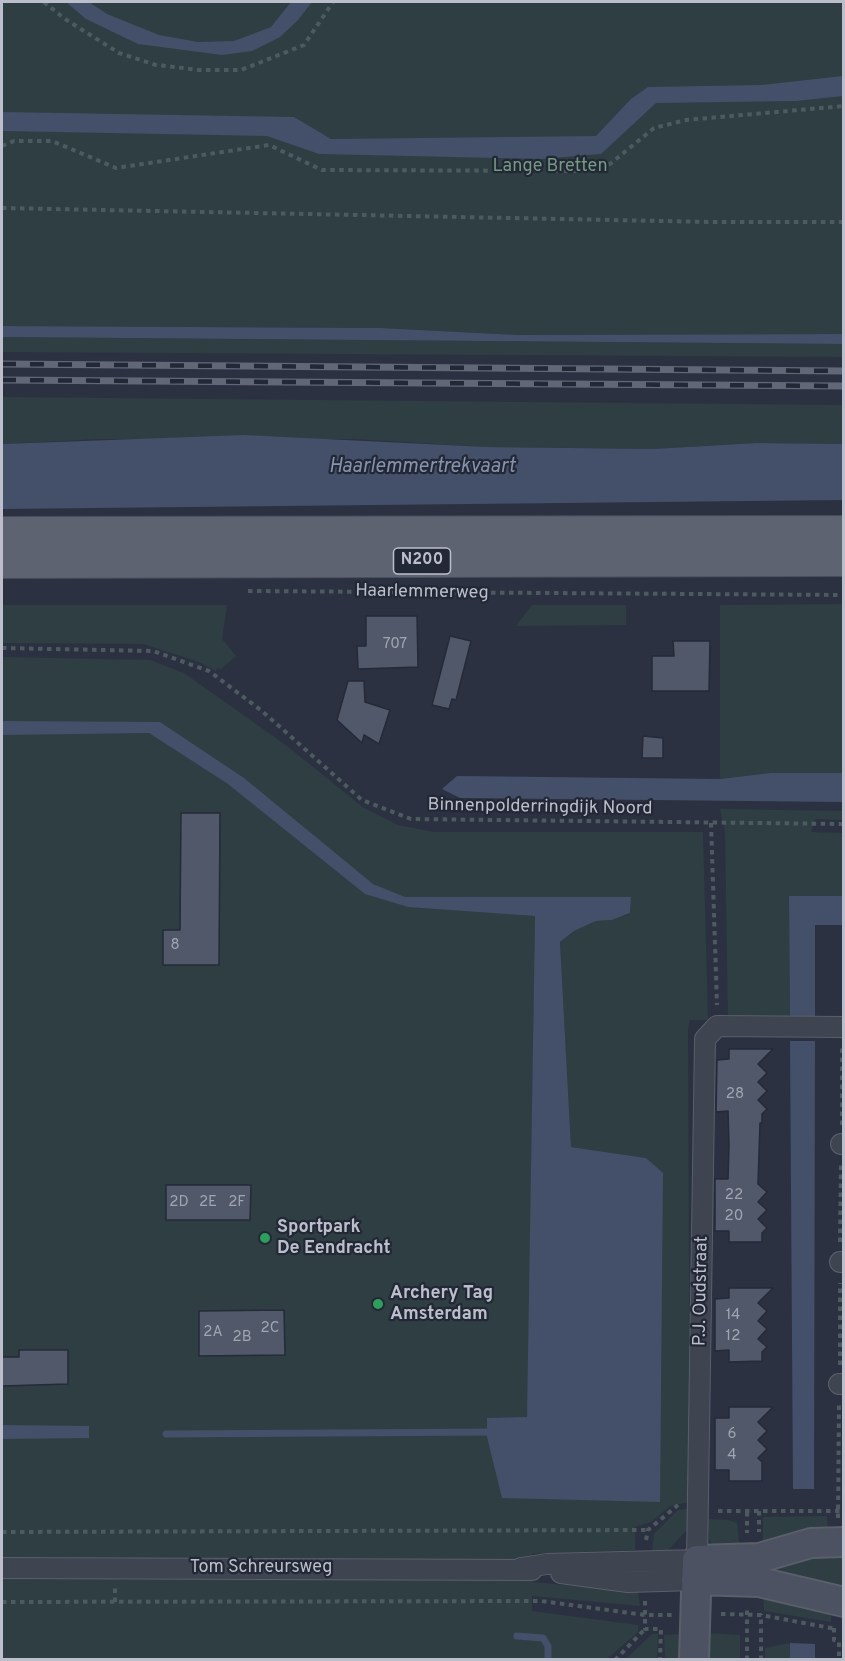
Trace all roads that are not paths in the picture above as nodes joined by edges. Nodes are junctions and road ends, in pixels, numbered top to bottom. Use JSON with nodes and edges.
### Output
{"nodes":[{"id":1,"x":843,"y":532,"type":"edge"},
{"id":2,"x":2,"y":533,"type":"edge"},
{"id":3,"x":843,"y":560,"type":"edge"},
{"id":4,"x":2,"y":562,"type":"edge"},
{"id":5,"x":841,"y":1027,"type":"edge"},
{"id":6,"x":840,"y":1542,"type":"edge"},
{"id":7,"x":2,"y":1568,"type":"edge"},
{"id":8,"x":697,"y":1570,"type":"junction"},
{"id":9,"x":839,"y":1615,"type":"edge"},
{"id":10,"x":694,"y":1659,"type":"edge"}],
"edges":[{"from":1,"to":2,"type":"main road","number":"N200"},
{"from":3,"to":4,"type":"main road","name":"Haarlemmerweg","number":"N200"},
{"from":5,"to":8,"type":"street","name":"P.J. Oudstraat"},
{"from":6,"to":8,"type":"street"},
{"from":7,"to":8,"type":"street","name":"Tom Schreursweg"},
{"from":8,"to":9,"type":"street"},
{"from":8,"to":10,"type":"street"}]}
